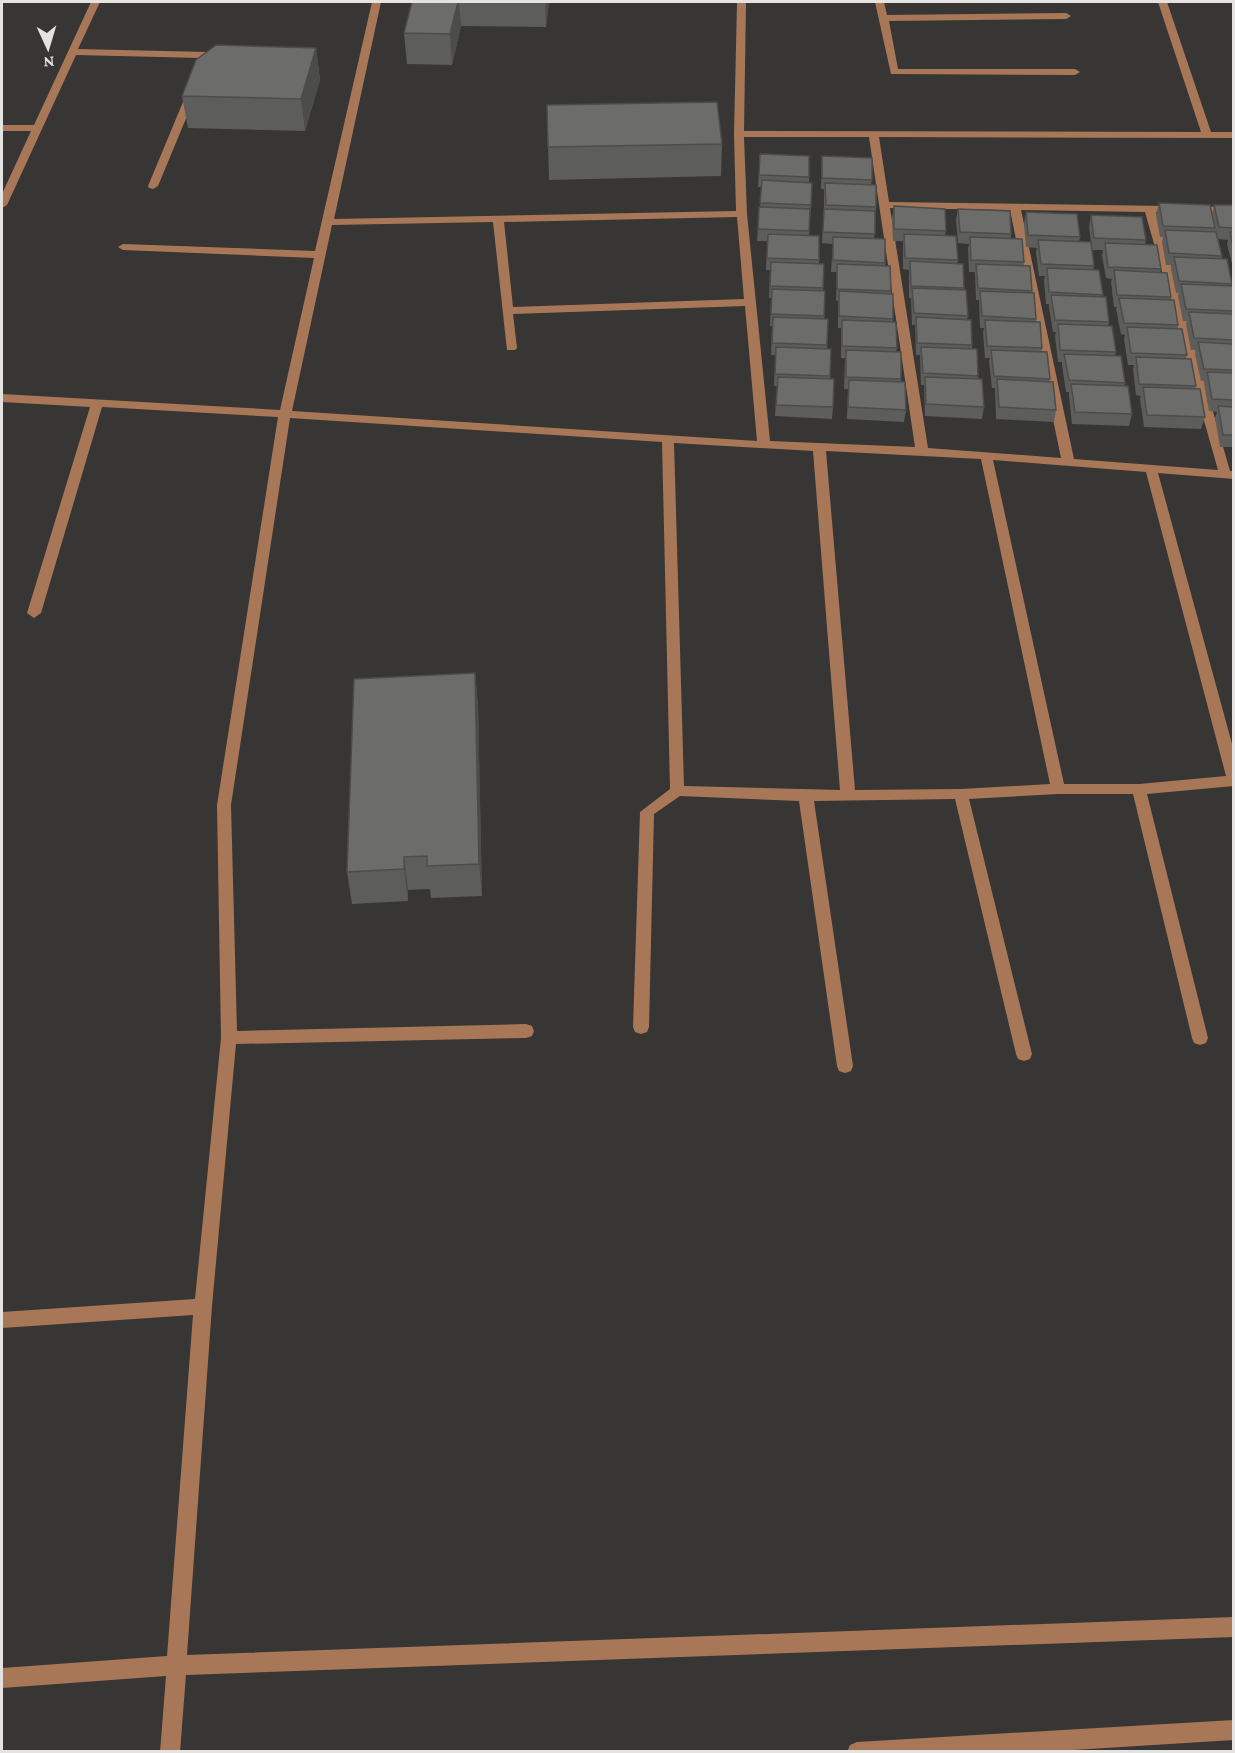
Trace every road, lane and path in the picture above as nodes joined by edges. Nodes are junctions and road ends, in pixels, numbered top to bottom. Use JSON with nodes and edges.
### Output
{"nodes":[{"id":1,"x":95,"y":2,"type":"edge"},
{"id":2,"x":376,"y":2,"type":"edge"},
{"id":3,"x":741,"y":2,"type":"edge"},
{"id":4,"x":880,"y":2,"type":"edge"},
{"id":5,"x":1163,"y":2,"type":"edge"},
{"id":6,"x":1066,"y":16,"type":"dead end"},
{"id":7,"x":883,"y":18,"type":"junction"},
{"id":8,"x":72,"y":52,"type":"junction"},
{"id":9,"x":1075,"y":72,"type":"dead end"},
{"id":10,"x":2,"y":128,"type":"edge"},
{"id":11,"x":37,"y":128,"type":"junction"},
{"id":12,"x":739,"y":134,"type":"junction"},
{"id":13,"x":1207,"y":135,"type":"junction"},
{"id":14,"x":1233,"y":135,"type":"edge"},
{"id":15,"x":874,"y":136,"type":"junction"},
{"id":16,"x":153,"y":186,"type":"dead end"},
{"id":17,"x":2,"y":205,"type":"edge"},
{"id":18,"x":884,"y":205,"type":"junction"},
{"id":19,"x":1015,"y":207,"type":"junction"},
{"id":20,"x":1149,"y":208,"type":"junction"},
{"id":21,"x":1233,"y":210,"type":"edge"},
{"id":22,"x":742,"y":214,"type":"junction"},
{"id":23,"x":498,"y":219,"type":"junction"},
{"id":24,"x":327,"y":222,"type":"junction"},
{"id":25,"x":123,"y":246,"type":"dead end"},
{"id":26,"x":320,"y":255,"type":"junction"},
{"id":27,"x":751,"y":302,"type":"junction"},
{"id":28,"x":507,"y":311,"type":"junction"},
{"id":29,"x":511,"y":348,"type":"dead end"},
{"id":30,"x":2,"y":398,"type":"edge"},
{"id":31,"x":97,"y":404,"type":"junction"},
{"id":32,"x":285,"y":414,"type":"junction"},
{"id":33,"x":668,"y":439,"type":"junction"},
{"id":34,"x":764,"y":445,"type":"junction"},
{"id":35,"x":819,"y":446,"type":"junction"},
{"id":36,"x":922,"y":451,"type":"junction"},
{"id":37,"x":986,"y":455,"type":"junction"},
{"id":38,"x":1068,"y":461,"type":"junction"},
{"id":39,"x":1151,"y":470,"type":"junction"},
{"id":40,"x":1229,"y":475,"type":"edge"},
{"id":41,"x":34,"y":613,"type":"dead end"},
{"id":42,"x":1233,"y":780,"type":"edge"},
{"id":43,"x":1058,"y":789,"type":"junction"},
{"id":44,"x":1139,"y":789,"type":"junction"},
{"id":45,"x":676,"y":791,"type":"junction"},
{"id":46,"x":961,"y":794,"type":"junction"},
{"id":47,"x":848,"y":795,"type":"junction"},
{"id":48,"x":806,"y":796,"type":"junction"},
{"id":49,"x":641,"y":1027,"type":"dead end"},
{"id":50,"x":526,"y":1031,"type":"dead end"},
{"id":51,"x":229,"y":1038,"type":"junction"},
{"id":52,"x":1200,"y":1038,"type":"dead end"},
{"id":53,"x":1024,"y":1054,"type":"dead end"},
{"id":54,"x":845,"y":1066,"type":"dead end"},
{"id":55,"x":204,"y":1306,"type":"junction"},
{"id":56,"x":2,"y":1320,"type":"edge"},
{"id":57,"x":1233,"y":1627,"type":"edge"},
{"id":58,"x":176,"y":1665,"type":"junction"},
{"id":59,"x":2,"y":1678,"type":"edge"},
{"id":60,"x":1233,"y":1730,"type":"edge"},
{"id":61,"x":170,"y":1752,"type":"edge"},
{"id":62,"x":856,"y":1752,"type":"edge"}],
"edges":[{"from":1,"to":8,"type":"street"},
{"from":2,"to":24,"type":"street"},
{"from":3,"to":12,"type":"street"},
{"from":4,"to":7,"type":"street"},
{"from":5,"to":13,"type":"street"},
{"from":6,"to":7,"type":"street"},
{"from":7,"to":9,"type":"street"},
{"from":8,"to":11,"type":"street"},
{"from":8,"to":16,"type":"street"},
{"from":10,"to":11,"type":"street"},
{"from":11,"to":17,"type":"street"},
{"from":12,"to":15,"type":"street"},
{"from":12,"to":22,"type":"street"},
{"from":13,"to":14,"type":"street"},
{"from":13,"to":15,"type":"street"},
{"from":15,"to":18,"type":"street"},
{"from":18,"to":19,"type":"street"},
{"from":18,"to":36,"type":"street"},
{"from":19,"to":20,"type":"street"},
{"from":19,"to":38,"type":"street"},
{"from":20,"to":21,"type":"street"},
{"from":20,"to":40,"type":"street"},
{"from":22,"to":23,"type":"street"},
{"from":22,"to":27,"type":"street"},
{"from":23,"to":24,"type":"street"},
{"from":23,"to":28,"type":"street"},
{"from":24,"to":26,"type":"street"},
{"from":25,"to":26,"type":"street"},
{"from":26,"to":32,"type":"street"},
{"from":27,"to":28,"type":"street"},
{"from":27,"to":34,"type":"street"},
{"from":28,"to":29,"type":"street"},
{"from":30,"to":31,"type":"street"},
{"from":31,"to":32,"type":"street"},
{"from":31,"to":41,"type":"street"},
{"from":32,"to":33,"type":"street"},
{"from":32,"to":51,"type":"street"},
{"from":33,"to":34,"type":"street"},
{"from":33,"to":45,"type":"street"},
{"from":34,"to":35,"type":"street"},
{"from":35,"to":36,"type":"street"},
{"from":35,"to":47,"type":"street"},
{"from":36,"to":37,"type":"street"},
{"from":37,"to":38,"type":"street"},
{"from":37,"to":43,"type":"street"},
{"from":38,"to":39,"type":"street"},
{"from":39,"to":40,"type":"street"},
{"from":39,"to":42,"type":"street"},
{"from":42,"to":44,"type":"street"},
{"from":43,"to":44,"type":"street"},
{"from":43,"to":46,"type":"street"},
{"from":44,"to":52,"type":"street"},
{"from":45,"to":48,"type":"street"},
{"from":45,"to":49,"type":"street"},
{"from":46,"to":47,"type":"street"},
{"from":46,"to":53,"type":"street"},
{"from":47,"to":48,"type":"street"},
{"from":48,"to":54,"type":"street"},
{"from":50,"to":51,"type":"street"},
{"from":51,"to":55,"type":"street"},
{"from":55,"to":56,"type":"street"},
{"from":55,"to":58,"type":"street"},
{"from":57,"to":58,"type":"street"},
{"from":58,"to":59,"type":"street"},
{"from":58,"to":61,"type":"street"},
{"from":60,"to":62,"type":"street"}]}
